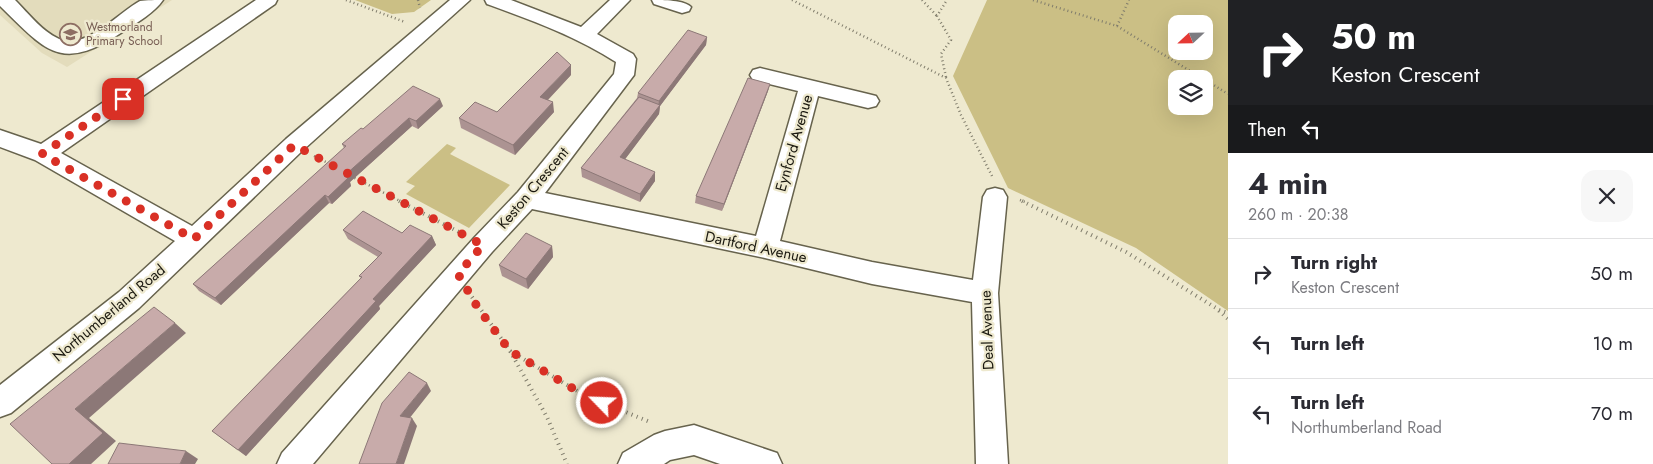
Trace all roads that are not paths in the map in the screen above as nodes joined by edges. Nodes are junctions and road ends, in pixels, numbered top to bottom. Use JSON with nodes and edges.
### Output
{"nodes":[{"id":1,"x":4,"y":0,"type":"edge"},
{"id":2,"x":154,"y":0,"type":"edge"},
{"id":3,"x":268,"y":0,"type":"edge"},
{"id":4,"x":461,"y":0,"type":"edge"},
{"id":5,"x":494,"y":0,"type":"edge"},
{"id":6,"x":621,"y":0,"type":"edge"},
{"id":7,"x":661,"y":0,"type":"edge"},
{"id":8,"x":682,"y":7,"type":"dead end"},
{"id":9,"x":584,"y":35,"type":"junction"},
{"id":10,"x":760,"y":75,"type":"dead end"},
{"id":11,"x":810,"y":87,"type":"junction"},
{"id":12,"x":868,"y":101,"type":"dead end"},
{"id":13,"x":0,"y":138,"type":"edge"},
{"id":14,"x":42,"y":154,"type":"junction"},
{"id":15,"x":1002,"y":192,"type":"road end"},
{"id":16,"x":527,"y":200,"type":"junction"},
{"id":17,"x":194,"y":239,"type":"junction"},
{"id":18,"x":765,"y":248,"type":"junction"},
{"id":19,"x":985,"y":293,"type":"junction"},
{"id":20,"x":0,"y":403,"type":"edge"},
{"id":21,"x":293,"y":464,"type":"edge"},
{"id":22,"x":634,"y":464,"type":"edge"},
{"id":23,"x":766,"y":464,"type":"edge"},
{"id":24,"x":992,"y":464,"type":"edge"}],
"edges":[{"from":1,"to":2,"type":"street"},
{"from":3,"to":14,"type":"street"},
{"from":4,"to":17,"type":"street","name":"Northumberland Road"},
{"from":5,"to":9,"type":"street","name":"Keston Crescent"},
{"from":6,"to":9,"type":"street"},
{"from":7,"to":8,"type":"street"},
{"from":9,"to":16,"type":"street","name":"Keston Crescent"},
{"from":10,"to":11,"type":"street","name":"Eynford Avenue"},
{"from":11,"to":12,"type":"street"},
{"from":11,"to":18,"type":"street","name":"Eynford Avenue"},
{"from":13,"to":14,"type":"street"},
{"from":14,"to":17,"type":"street"},
{"from":15,"to":19,"type":"street","name":"Deal Avenue"},
{"from":16,"to":18,"type":"street","name":"Dartford Avenue"},
{"from":16,"to":21,"type":"street","name":"Keston Crescent"},
{"from":17,"to":20,"type":"street","name":"Northumberland Road"},
{"from":18,"to":19,"type":"street","name":"Dartford Avenue"},
{"from":19,"to":24,"type":"street","name":"Deal Avenue"},
{"from":22,"to":23,"type":"street"}]}
